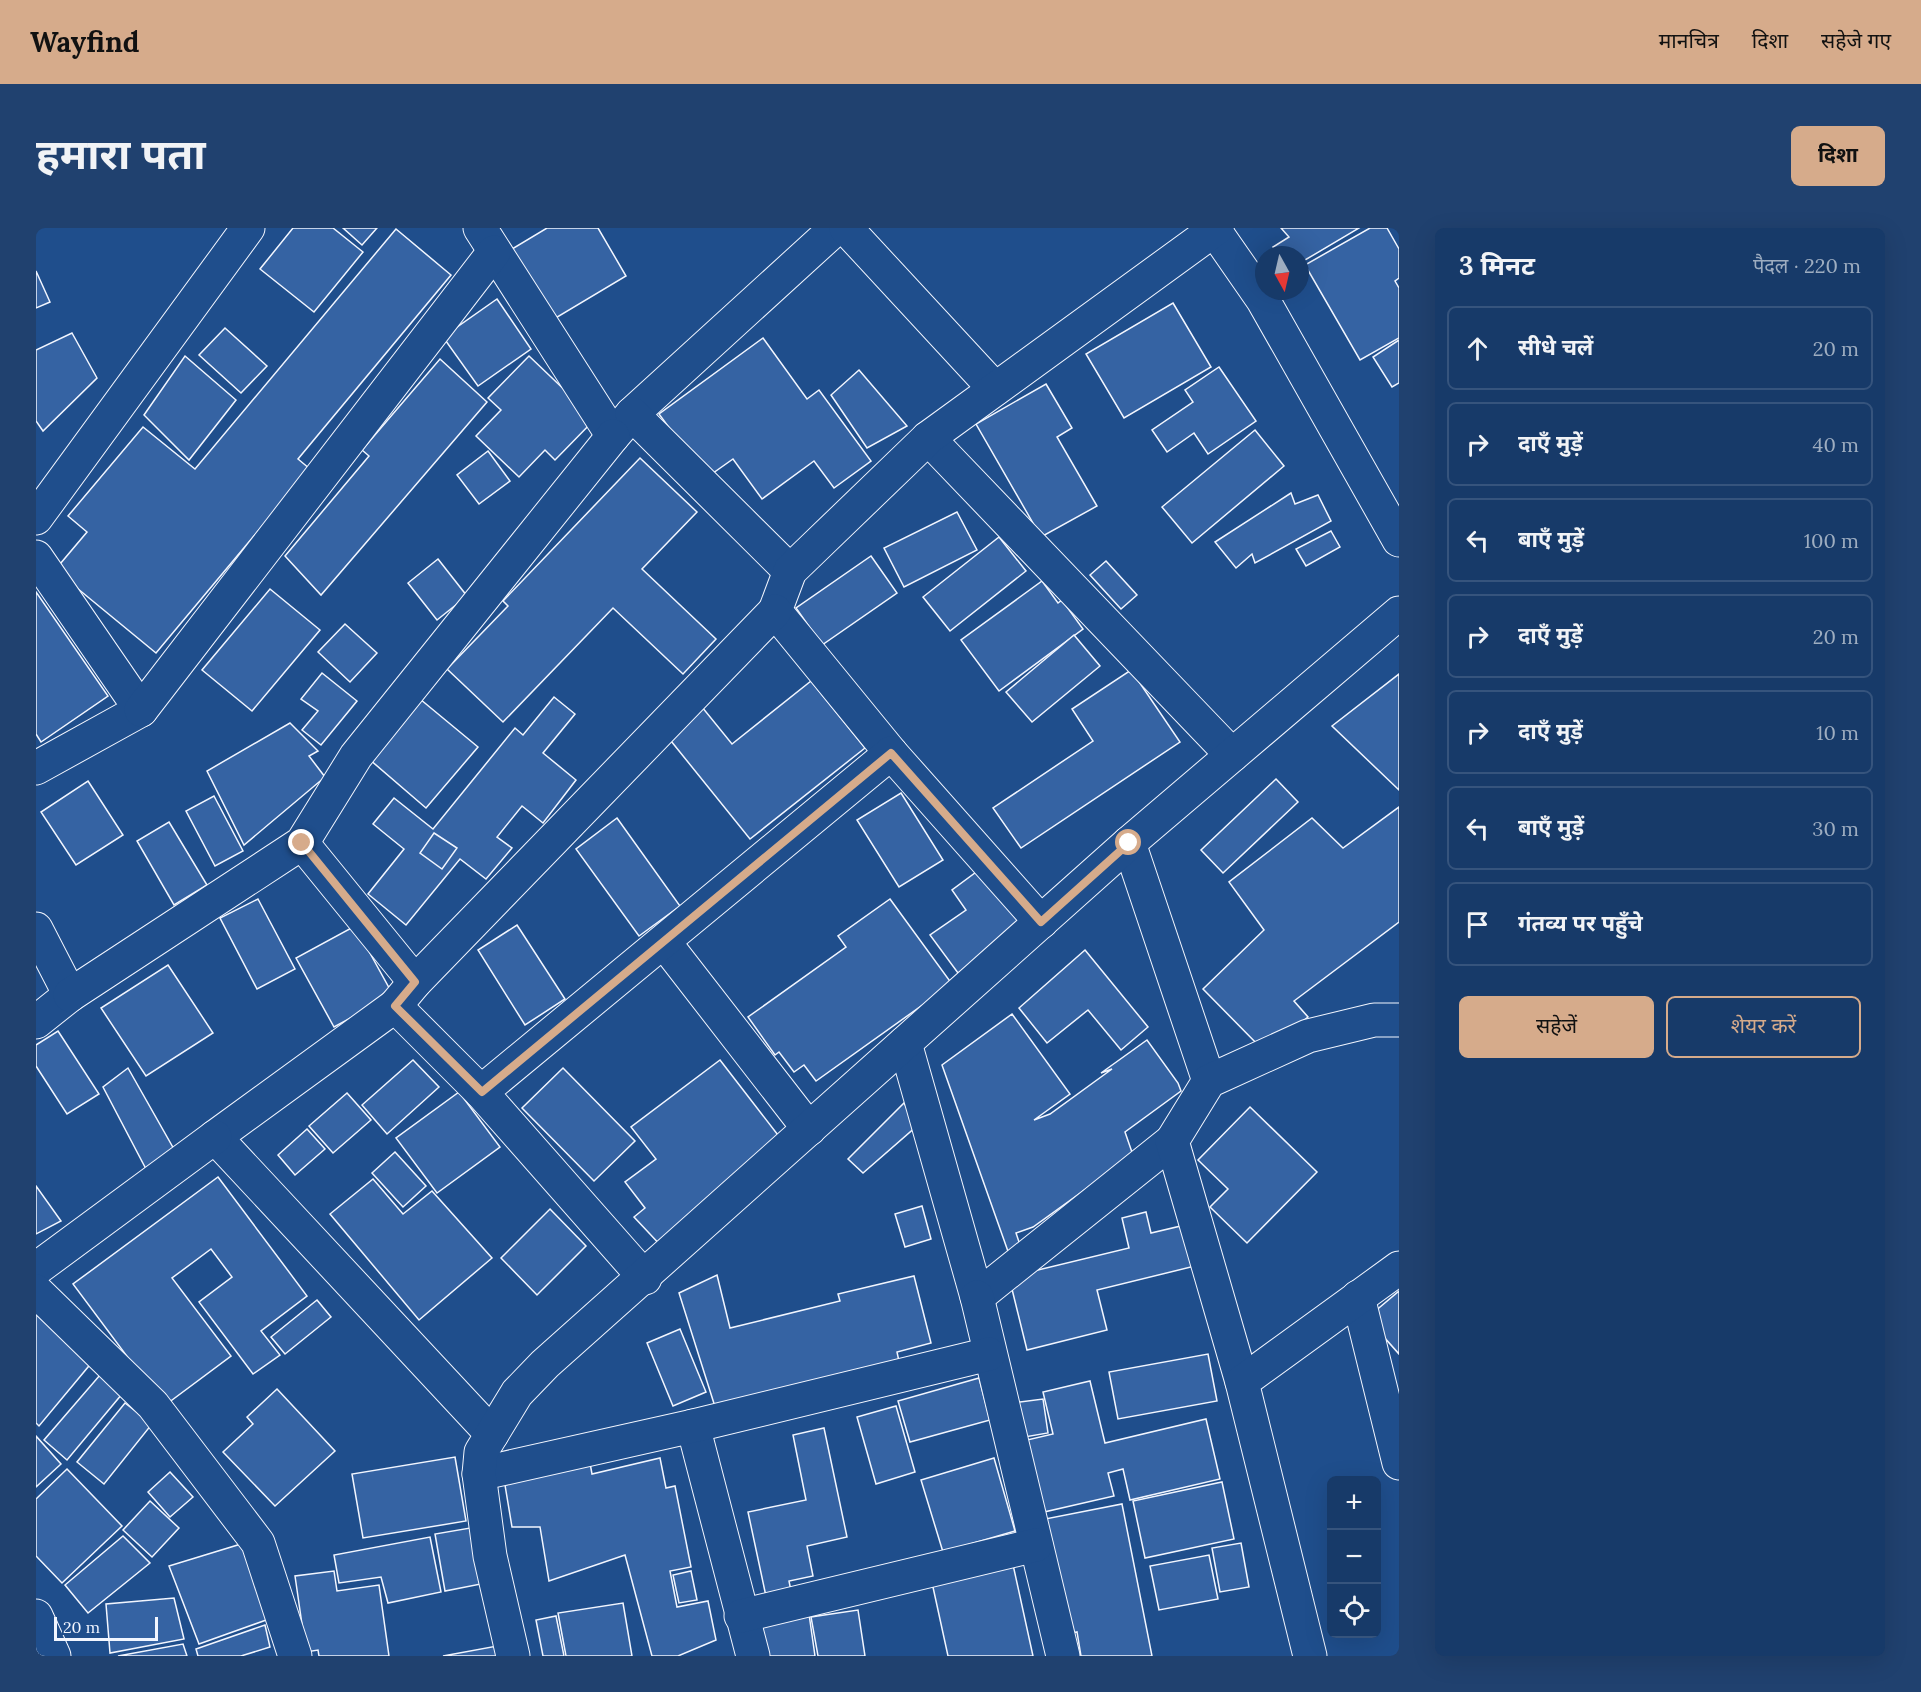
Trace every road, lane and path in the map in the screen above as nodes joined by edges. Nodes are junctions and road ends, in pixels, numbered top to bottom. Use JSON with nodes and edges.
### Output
{"nodes":[{"id":1,"x":248,"y":228,"type":"edge"},
{"id":2,"x":836,"y":228,"type":"edge"},
{"id":3,"x":846,"y":228,"type":"edge"},
{"id":4,"x":1214,"y":228,"type":"edge"},
{"id":5,"x":487,"y":240,"type":"edge"},
{"id":6,"x":995,"y":389,"type":"junction"},
{"id":7,"x":622,"y":425,"type":"junction"},
{"id":8,"x":928,"y":438,"type":"junction"},
{"id":9,"x":40,"y":497,"type":"edge"},
{"id":10,"x":1399,"y":540,"type":"edge"},
{"id":11,"x":36,"y":557,"type":"edge"},
{"id":12,"x":790,"y":571,"type":"junction"},
{"id":13,"x":775,"y":611,"type":"junction"},
{"id":14,"x":1399,"y":613,"type":"edge"},
{"id":15,"x":141,"y":710,"type":"junction"},
{"id":16,"x":891,"y":753,"type":"junction"},
{"id":17,"x":1232,"y":755,"type":"junction"},
{"id":18,"x":36,"y":768,"type":"edge"},
{"id":19,"x":302,"y":843,"type":"junction"},
{"id":20,"x":1129,"y":843,"type":"junction"},
{"id":21,"x":1041,"y":922,"type":"junction"},
{"id":22,"x":36,"y":929,"type":"edge"},
{"id":23,"x":664,"y":942,"type":"junction"},
{"id":24,"x":405,"y":994,"type":"junction"},
{"id":25,"x":70,"y":995,"type":"junction"},
{"id":26,"x":1399,"y":1020,"type":"edge"},
{"id":27,"x":36,"y":1022,"type":"edge"},
{"id":28,"x":904,"y":1043,"type":"junction"},
{"id":29,"x":1209,"y":1081,"type":"junction"},
{"id":30,"x":482,"y":1092,"type":"junction"},
{"id":31,"x":809,"y":1129,"type":"junction"},
{"id":32,"x":215,"y":1137,"type":"junction"},
{"id":33,"x":1172,"y":1141,"type":"junction"},
{"id":34,"x":1399,"y":1268,"type":"edge"},
{"id":35,"x":36,"y":1269,"type":"edge"},
{"id":36,"x":645,"y":1278,"type":"junction"},
{"id":37,"x":36,"y":1291,"type":"edge"},
{"id":38,"x":977,"y":1297,"type":"junction"},
{"id":39,"x":1358,"y":1297,"type":"junction"},
{"id":40,"x":989,"y":1354,"type":"junction"},
{"id":41,"x":1242,"y":1382,"type":"junction"},
{"id":42,"x":693,"y":1426,"type":"junction"},
{"id":43,"x":492,"y":1434,"type":"junction"},
{"id":44,"x":1399,"y":1463,"type":"edge"},
{"id":45,"x":479,"y":1474,"type":"junction"},
{"id":46,"x":1036,"y":1545,"type":"junction"},
{"id":47,"x":36,"y":1616,"type":"edge"},
{"id":48,"x":741,"y":1616,"type":"junction"},
{"id":49,"x":54,"y":1656,"type":"edge"},
{"id":50,"x":295,"y":1656,"type":"edge"},
{"id":51,"x":513,"y":1656,"type":"edge"},
{"id":52,"x":753,"y":1656,"type":"edge"},
{"id":53,"x":1063,"y":1656,"type":"edge"},
{"id":54,"x":1310,"y":1656,"type":"edge"}],
"edges":[{"from":1,"to":9,"type":"street"},
{"from":2,"to":7,"type":"street"},
{"from":3,"to":6,"type":"street"},
{"from":4,"to":6,"type":"street"},
{"from":4,"to":10,"type":"street"},
{"from":5,"to":7,"type":"street"},
{"from":5,"to":15,"type":"street"},
{"from":6,"to":8,"type":"street"},
{"from":7,"to":12,"type":"street"},
{"from":7,"to":19,"type":"street"},
{"from":8,"to":12,"type":"street"},
{"from":8,"to":17,"type":"street"},
{"from":11,"to":15,"type":"street"},
{"from":12,"to":13,"type":"street"},
{"from":13,"to":16,"type":"street"},
{"from":13,"to":24,"type":"street"},
{"from":14,"to":17,"type":"street"},
{"from":15,"to":18,"type":"street"},
{"from":16,"to":21,"type":"street"},
{"from":16,"to":23,"type":"street"},
{"from":17,"to":20,"type":"street"},
{"from":19,"to":24,"type":"street"},
{"from":19,"to":25,"type":"street"},
{"from":20,"to":21,"type":"street"},
{"from":20,"to":29,"type":"street"},
{"from":21,"to":28,"type":"street"},
{"from":22,"to":25,"type":"street"},
{"from":23,"to":30,"type":"street"},
{"from":23,"to":31,"type":"street"},
{"from":24,"to":30,"type":"street"},
{"from":24,"to":32,"type":"street"},
{"from":25,"to":27,"type":"street"},
{"from":26,"to":29,"type":"street"},
{"from":28,"to":31,"type":"street"},
{"from":28,"to":38,"type":"street"},
{"from":29,"to":33,"type":"street"},
{"from":30,"to":36,"type":"street"},
{"from":31,"to":36,"type":"street"},
{"from":32,"to":35,"type":"street"},
{"from":32,"to":43,"type":"street"},
{"from":33,"to":38,"type":"street"},
{"from":33,"to":41,"type":"street"},
{"from":34,"to":39,"type":"street"},
{"from":36,"to":43,"type":"street"},
{"from":37,"to":50,"type":"street"},
{"from":38,"to":40,"type":"street"},
{"from":39,"to":41,"type":"street"},
{"from":39,"to":44,"type":"street"},
{"from":40,"to":42,"type":"street"},
{"from":40,"to":46,"type":"street"},
{"from":41,"to":54,"type":"street"},
{"from":42,"to":45,"type":"street"},
{"from":42,"to":48,"type":"street"},
{"from":43,"to":45,"type":"street"},
{"from":45,"to":51,"type":"street"},
{"from":46,"to":48,"type":"street"},
{"from":46,"to":53,"type":"street"},
{"from":47,"to":49,"type":"street"},
{"from":48,"to":52,"type":"street"}]}
